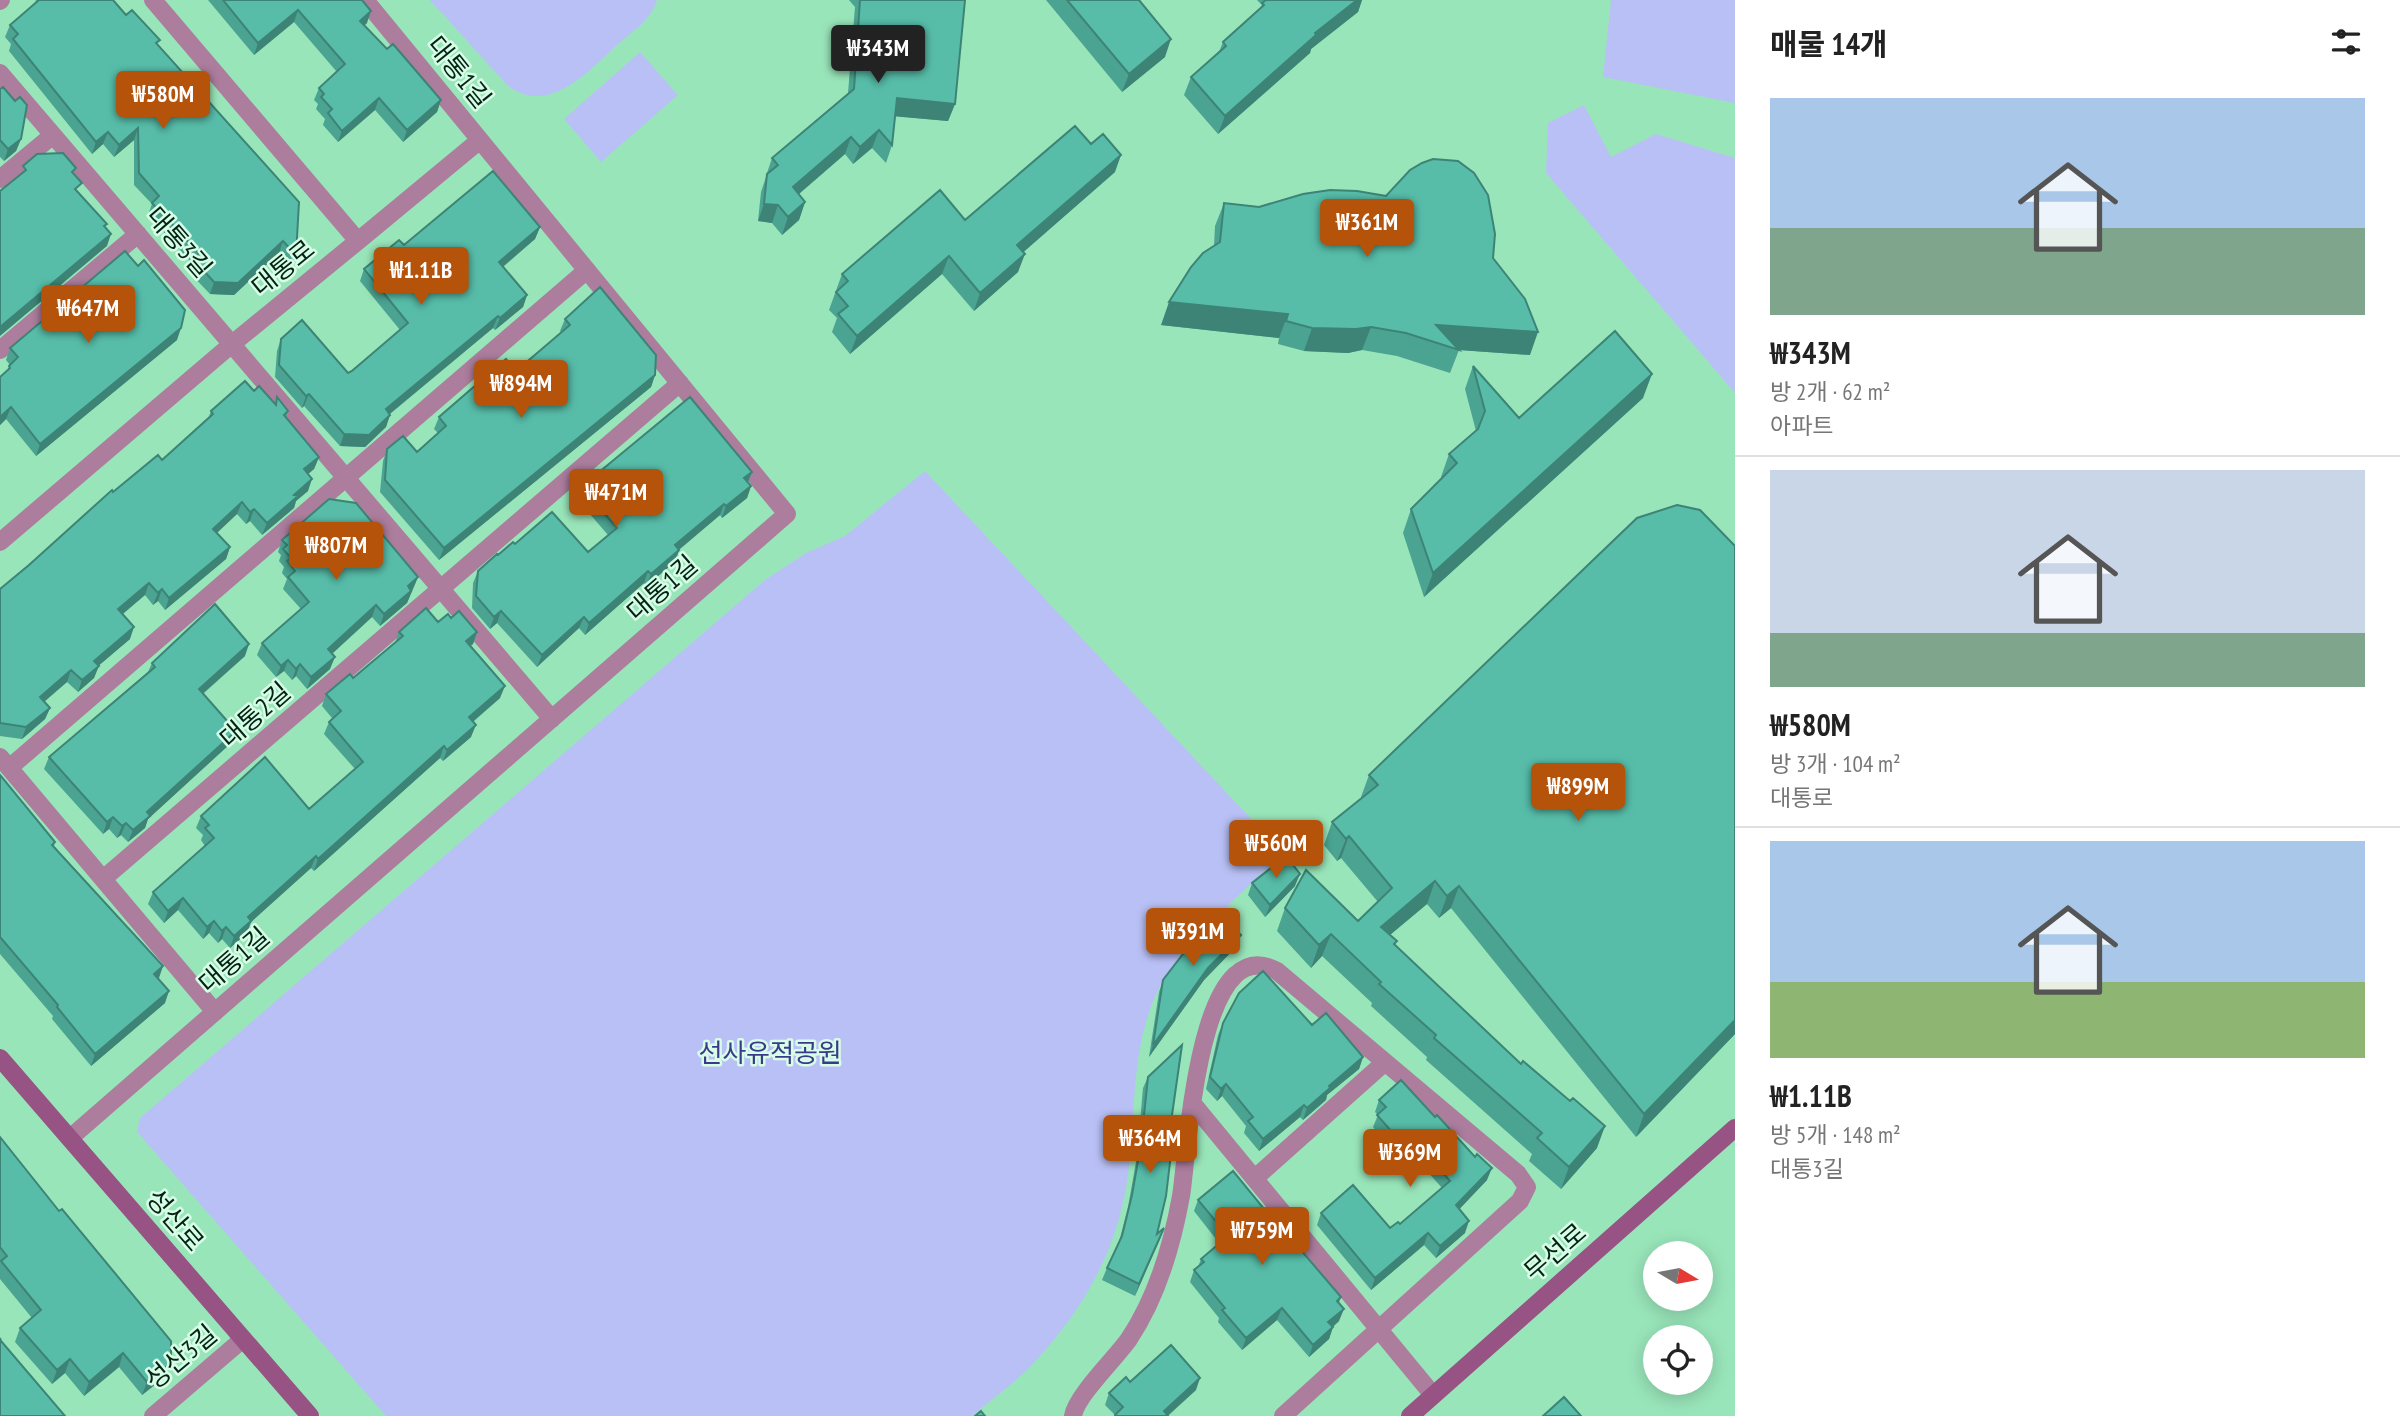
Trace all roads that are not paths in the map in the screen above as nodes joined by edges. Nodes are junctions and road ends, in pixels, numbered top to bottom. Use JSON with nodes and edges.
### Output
{"nodes":[{"id":1,"x":153,"y":0,"type":"edge"},
{"id":2,"x":365,"y":0,"type":"edge"},
{"id":3,"x":0,"y":73,"type":"edge"},
{"id":4,"x":53,"y":135,"type":"junction"},
{"id":5,"x":480,"y":140,"type":"junction"},
{"id":6,"x":0,"y":179,"type":"edge"},
{"id":7,"x":138,"y":234,"type":"junction"},
{"id":8,"x":358,"y":241,"type":"junction"},
{"id":9,"x":587,"y":270,"type":"junction"},
{"id":10,"x":232,"y":344,"type":"junction"},
{"id":11,"x":0,"y":350,"type":"edge"},
{"id":12,"x":680,"y":383,"type":"junction"},
{"id":13,"x":346,"y":478,"type":"junction"},
{"id":14,"x":0,"y":542,"type":"edge"},
{"id":15,"x":442,"y":590,"type":"junction"},
{"id":16,"x":552,"y":719,"type":"junction"},
{"id":17,"x":4,"y":762,"type":"edge"},
{"id":18,"x":103,"y":879,"type":"junction"},
{"id":19,"x":215,"y":1012,"type":"junction"},
{"id":20,"x":0,"y":1058,"type":"edge"},
{"id":21,"x":1384,"y":1063,"type":"junction"},
{"id":22,"x":1194,"y":1104,"type":"junction"},
{"id":23,"x":1735,"y":1128,"type":"edge"},
{"id":24,"x":69,"y":1139,"type":"junction"},
{"id":25,"x":1255,"y":1178,"type":"junction"},
{"id":26,"x":1379,"y":1329,"type":"junction"},
{"id":27,"x":243,"y":1339,"type":"junction"},
{"id":28,"x":1433,"y":1395,"type":"junction"},
{"id":29,"x":153,"y":1416,"type":"edge"},
{"id":30,"x":310,"y":1416,"type":"edge"},
{"id":31,"x":1073,"y":1416,"type":"edge"},
{"id":32,"x":1283,"y":1416,"type":"edge"},
{"id":33,"x":1409,"y":1416,"type":"edge"}],
"edges":[{"from":1,"to":8,"type":"street","name":"대통로"},
{"from":2,"to":5,"type":"street","name":"대통1길"},
{"from":3,"to":4,"type":"street","name":"대통3길"},
{"from":4,"to":6,"type":"street"},
{"from":4,"to":7,"type":"street","name":"대통3길"},
{"from":5,"to":8,"type":"street"},
{"from":5,"to":9,"type":"street","name":"대통1길"},
{"from":7,"to":10,"type":"street","name":"대통3길"},
{"from":7,"to":11,"type":"street"},
{"from":8,"to":10,"type":"street","name":"대통로"},
{"from":9,"to":12,"type":"street","name":"대통1길"},
{"from":9,"to":13,"type":"street"},
{"from":10,"to":13,"type":"street","name":"대통3길"},
{"from":10,"to":14,"type":"street","name":"대통로"},
{"from":12,"to":15,"type":"street"},
{"from":12,"to":16,"type":"street","name":"대통1길"},
{"from":13,"to":15,"type":"street","name":"대통3길"},
{"from":13,"to":17,"type":"street"},
{"from":15,"to":16,"type":"street","name":"대통3길"},
{"from":15,"to":18,"type":"street","name":"대통2길"},
{"from":16,"to":19,"type":"street","name":"대통1길"},
{"from":17,"to":18,"type":"street"},
{"from":18,"to":19,"type":"street"},
{"from":19,"to":24,"type":"street","name":"대통1길"},
{"from":20,"to":24,"type":"street","name":"성산로"},
{"from":21,"to":22,"type":"street"},
{"from":21,"to":25,"type":"street"},
{"from":21,"to":26,"type":"street"},
{"from":22,"to":25,"type":"street"},
{"from":22,"to":31,"type":"street"},
{"from":23,"to":28,"type":"street","name":"무선로"},
{"from":24,"to":27,"type":"street","name":"성산로"},
{"from":25,"to":26,"type":"street"},
{"from":26,"to":28,"type":"street"},
{"from":26,"to":32,"type":"street"},
{"from":27,"to":29,"type":"street","name":"성산3길"},
{"from":27,"to":30,"type":"street","name":"성산로"},
{"from":28,"to":33,"type":"street","name":"무선로"}]}
